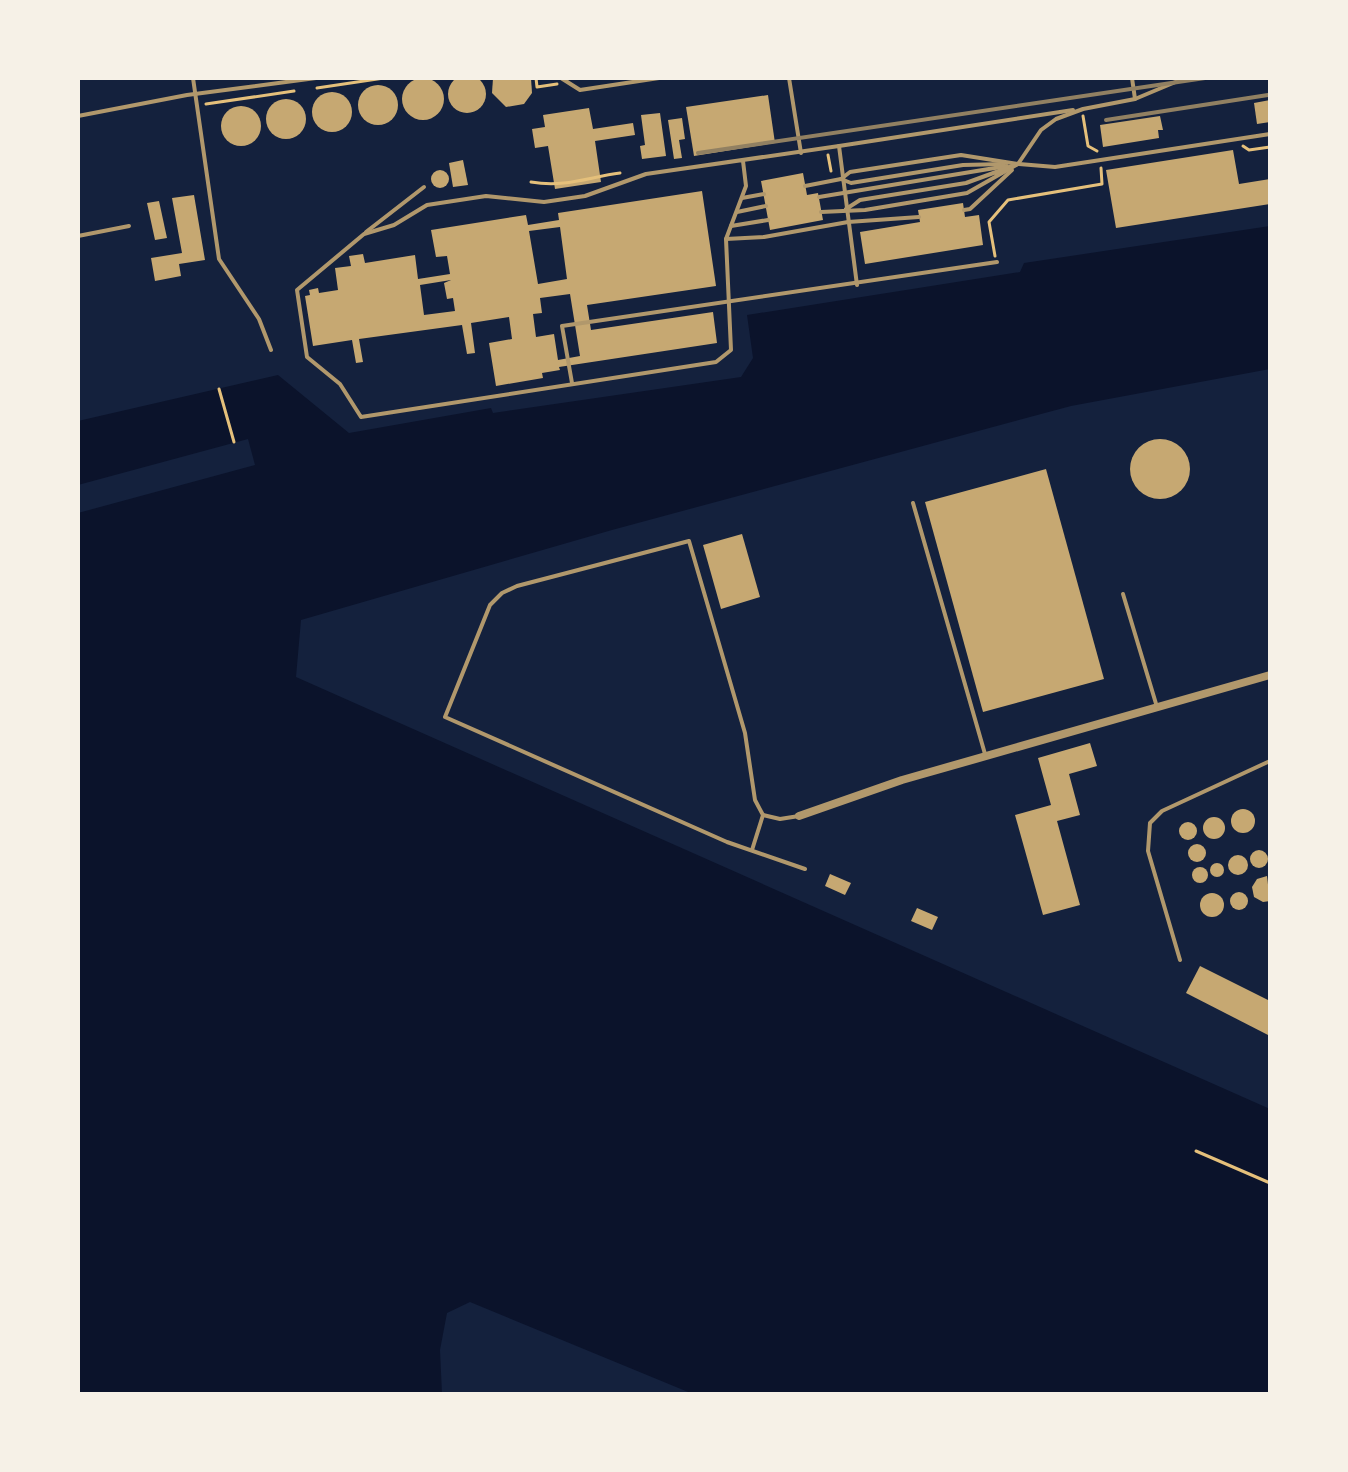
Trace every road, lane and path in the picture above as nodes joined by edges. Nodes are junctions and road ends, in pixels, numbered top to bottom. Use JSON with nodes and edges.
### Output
{"nodes":[{"id":1,"x":193,"y":78,"type":"edge"},
{"id":2,"x":316,"y":78,"type":"edge"},
{"id":3,"x":561,"y":78,"type":"edge"},
{"id":4,"x":659,"y":78,"type":"edge"},
{"id":5,"x":789,"y":78,"type":"edge"},
{"id":6,"x":1132,"y":78,"type":"edge"},
{"id":7,"x":1185,"y":78,"type":"edge"},
{"id":8,"x":196,"y":94,"type":"junction"},
{"id":9,"x":1135,"y":99,"type":"junction"},
{"id":10,"x":1083,"y":109,"type":"junction"},
{"id":11,"x":78,"y":116,"type":"edge"},
{"id":12,"x":1270,"y":134,"type":"edge"},
{"id":13,"x":839,"y":146,"type":"junction"},
{"id":14,"x":1244,"y":146,"type":"dead end"},
{"id":15,"x":1270,"y":147,"type":"edge"},
{"id":16,"x":801,"y":153,"type":"junction"},
{"id":17,"x":1102,"y":159,"type":"junction"},
{"id":18,"x":743,"y":161,"type":"junction"},
{"id":19,"x":1018,"y":164,"type":"junction"},
{"id":20,"x":841,"y":179,"type":"junction"},
{"id":21,"x":805,"y":186,"type":"dead end"},
{"id":22,"x":424,"y":187,"type":"dead end"},
{"id":23,"x":843,"y":192,"type":"junction"},
{"id":24,"x":764,"y":194,"type":"dead end"},
{"id":25,"x":819,"y":197,"type":"dead end"},
{"id":26,"x":741,"y":198,"type":"junction"},
{"id":27,"x":766,"y":206,"type":"dead end"},
{"id":28,"x":846,"y":209,"type":"junction"},
{"id":29,"x":967,"y":209,"type":"dead end"},
{"id":30,"x":736,"y":212,"type":"junction"},
{"id":31,"x":821,"y":212,"type":"dead end"},
{"id":32,"x":919,"y":217,"type":"dead end"},
{"id":33,"x":768,"y":220,"type":"dead end"},
{"id":34,"x":848,"y":222,"type":"junction"},
{"id":35,"x":129,"y":226,"type":"dead end"},
{"id":36,"x":731,"y":226,"type":"junction"},
{"id":37,"x":364,"y":234,"type":"junction"},
{"id":38,"x":78,"y":236,"type":"edge"},
{"id":39,"x":726,"y":239,"type":"junction"},
{"id":40,"x":997,"y":262,"type":"joint"},
{"id":41,"x":857,"y":285,"type":"junction"},
{"id":42,"x":729,"y":302,"type":"junction"},
{"id":43,"x":271,"y":350,"type":"dead end"},
{"id":44,"x":572,"y":383,"type":"junction"},
{"id":45,"x":219,"y":389,"type":"dead end"},
{"id":46,"x":234,"y":442,"type":"dead end"},
{"id":47,"x":913,"y":503,"type":"dead end"},
{"id":48,"x":1123,"y":594,"type":"dead end"},
{"id":49,"x":1270,"y":675,"type":"edge"},
{"id":50,"x":1157,"y":707,"type":"junction"},
{"id":51,"x":985,"y":756,"type":"junction"},
{"id":52,"x":1270,"y":761,"type":"edge"},
{"id":53,"x":763,"y":815,"type":"junction"},
{"id":54,"x":799,"y":816,"type":"joint"},
{"id":55,"x":752,"y":850,"type":"junction"},
{"id":56,"x":805,"y":869,"type":"dead end"},
{"id":57,"x":1180,"y":960,"type":"dead end"},
{"id":58,"x":1196,"y":1151,"type":"dead end"},
{"id":59,"x":1270,"y":1183,"type":"edge"}],
"edges":[{"from":1,"to":8,"type":"lane"},
{"from":2,"to":8,"type":"lane"},
{"from":3,"to":4,"type":"lane"},
{"from":5,"to":16,"type":"lane"},
{"from":6,"to":9,"type":"lane"},
{"from":7,"to":9,"type":"lane"},
{"from":8,"to":11,"type":"lane"},
{"from":8,"to":43,"type":"lane"},
{"from":9,"to":10,"type":"lane"},
{"from":10,"to":13,"type":"lane"},
{"from":10,"to":17,"type":"path"},
{"from":10,"to":19,"type":"lane"},
{"from":12,"to":17,"type":"lane"},
{"from":13,"to":16,"type":"lane"},
{"from":13,"to":20,"type":"lane"},
{"from":14,"to":15,"type":"path"},
{"from":16,"to":18,"type":"lane"},
{"from":17,"to":19,"type":"lane"},
{"from":17,"to":40,"type":"path"},
{"from":18,"to":26,"type":"lane"},
{"from":18,"to":37,"type":"lane"},
{"from":19,"to":20,"type":"lane"},
{"from":19,"to":20,"type":"lane"},
{"from":19,"to":23,"type":"lane"},
{"from":19,"to":28,"type":"lane"},
{"from":19,"to":28,"type":"lane"},
{"from":19,"to":29,"type":"lane"},
{"from":20,"to":21,"type":"lane"},
{"from":20,"to":23,"type":"lane"},
{"from":22,"to":37,"type":"lane"},
{"from":23,"to":25,"type":"lane"},
{"from":23,"to":28,"type":"lane"},
{"from":24,"to":26,"type":"lane"},
{"from":26,"to":30,"type":"lane"},
{"from":27,"to":30,"type":"lane"},
{"from":28,"to":31,"type":"lane"},
{"from":28,"to":34,"type":"lane"},
{"from":30,"to":36,"type":"lane"},
{"from":32,"to":34,"type":"lane"},
{"from":33,"to":36,"type":"lane"},
{"from":34,"to":39,"type":"lane"},
{"from":34,"to":41,"type":"lane"},
{"from":35,"to":38,"type":"lane"},
{"from":36,"to":39,"type":"lane"},
{"from":37,"to":44,"type":"lane"},
{"from":39,"to":42,"type":"lane"},
{"from":40,"to":41,"type":"lane"},
{"from":41,"to":42,"type":"lane"},
{"from":42,"to":44,"type":"lane"},
{"from":42,"to":44,"type":"lane"},
{"from":45,"to":46,"type":"path"},
{"from":47,"to":51,"type":"lane"},
{"from":48,"to":50,"type":"lane"},
{"from":49,"to":50,"type":"street"},
{"from":50,"to":51,"type":"street"},
{"from":51,"to":54,"type":"street"},
{"from":52,"to":57,"type":"lane"},
{"from":53,"to":54,"type":"lane"},
{"from":53,"to":55,"type":"lane"},
{"from":53,"to":55,"type":"lane"},
{"from":55,"to":56,"type":"lane"},
{"from":58,"to":59,"type":"path"}]}
